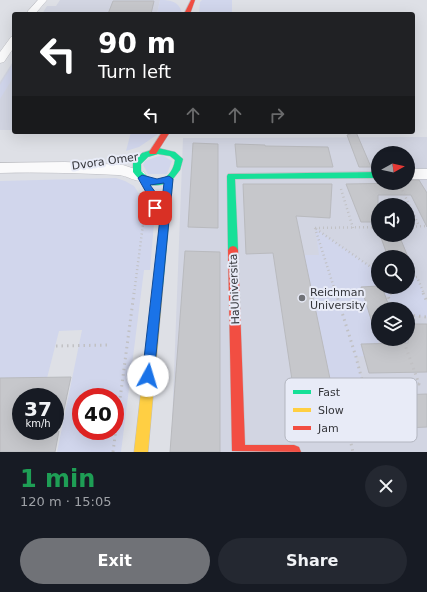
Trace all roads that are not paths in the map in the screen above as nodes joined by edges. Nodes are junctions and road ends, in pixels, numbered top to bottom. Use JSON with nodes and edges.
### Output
{"nodes":[{"id":1,"x":36,"y":0,"type":"edge"},
{"id":2,"x":43,"y":0,"type":"edge"},
{"id":3,"x":193,"y":0,"type":"edge"},
{"id":4,"x":182,"y":3,"type":"dead end"},
{"id":5,"x":31,"y":12,"type":"edge"},
{"id":6,"x":32,"y":12,"type":"edge"},
{"id":7,"x":186,"y":12,"type":"edge"},
{"id":8,"x":187,"y":12,"type":"edge"},
{"id":9,"x":12,"y":42,"type":"edge"},
{"id":10,"x":0,"y":60,"type":"edge"},
{"id":11,"x":165,"y":134,"type":"edge"},
{"id":12,"x":172,"y":143,"type":"edge"},
{"id":13,"x":149,"y":153,"type":"junction"},
{"id":14,"x":66,"y":167,"type":"junction"},
{"id":15,"x":0,"y":168,"type":"edge"},
{"id":16,"x":415,"y":174,"type":"edge"},
{"id":17,"x":427,"y":174,"type":"edge"},
{"id":18,"x":371,"y":175,"type":"edge"},
{"id":19,"x":140,"y":177,"type":"junction"},
{"id":20,"x":169,"y":179,"type":"junction"},
{"id":21,"x":152,"y":193,"type":"dead end"},
{"id":22,"x":157,"y":216,"type":"dead end"},
{"id":23,"x":162,"y":238,"type":"junction"},
{"id":24,"x":141,"y":452,"type":"edge"},
{"id":25,"x":294,"y":452,"type":"edge"}],
"edges":[{"from":1,"to":5,"type":"street"},
{"from":2,"to":6,"type":"street"},
{"from":3,"to":8,"type":"street"},
{"from":4,"to":7,"type":"street"},
{"from":9,"to":10,"type":"street"},
{"from":11,"to":13,"type":"street"},
{"from":12,"to":13,"type":"street"},
{"from":12,"to":20,"type":"street"},
{"from":13,"to":14,"type":"street","name":"Dvora Omer"},
{"from":13,"to":19,"type":"street"},
{"from":14,"to":15,"type":"street","name":"Dvora Omer"},
{"from":14,"to":19,"type":"street","name":"Dvora Omer"},
{"from":16,"to":17,"type":"street"},
{"from":18,"to":25,"type":"street","name":"HaUniversita"},
{"from":19,"to":20,"type":"street"},
{"from":19,"to":21,"type":"street"},
{"from":20,"to":23,"type":"street"},
{"from":22,"to":23,"type":"street"},
{"from":23,"to":24,"type":"street"}]}
